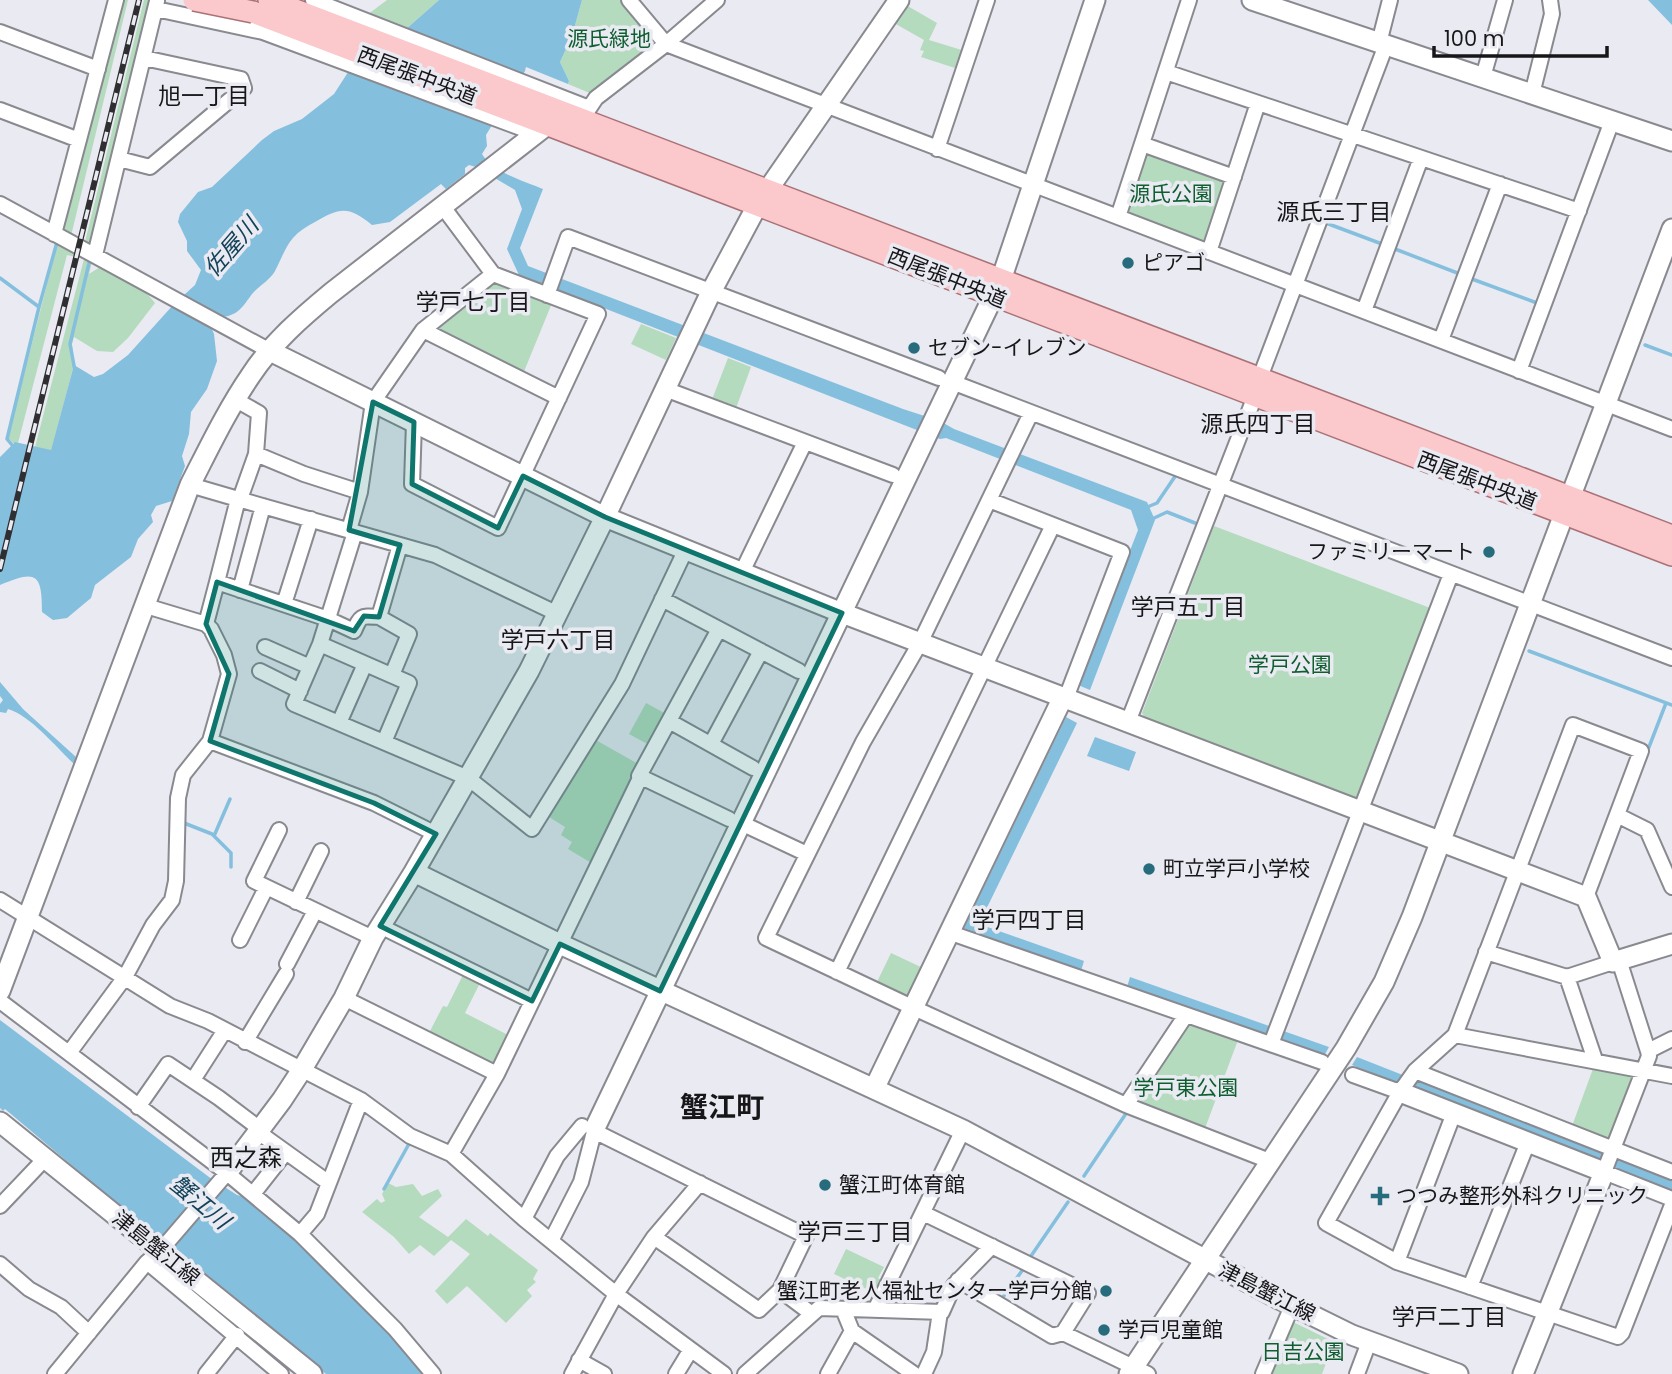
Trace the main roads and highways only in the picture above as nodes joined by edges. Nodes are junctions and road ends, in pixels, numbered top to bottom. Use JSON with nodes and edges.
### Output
{"nodes":[{"id":1,"x":194,"y":0,"type":"edge"},
{"id":2,"x":222,"y":0,"type":"edge"},
{"id":3,"x":260,"y":6,"type":"edge"},
{"id":4,"x":539,"y":117,"type":"junction"},
{"id":5,"x":763,"y":197,"type":"junction"},
{"id":6,"x":1567,"y":506,"type":"junction"},
{"id":7,"x":1672,"y":536,"type":"edge"},
{"id":8,"x":1672,"y":555,"type":"edge"}],
"edges":[{"from":1,"to":3,"type":"main road","bridge":true},
{"from":2,"to":3,"type":"main road","name":"西尾張中央道","bridge":true},
{"from":3,"to":4,"type":"main road","name":"西尾張中央道"},
{"from":4,"to":5,"type":"main road","name":"西尾張中央道"},
{"from":4,"to":5,"type":"main road","name":"西尾張中央道"},
{"from":5,"to":6,"type":"main road","name":"西尾張中央道"},
{"from":6,"to":7,"type":"main road","name":"西尾張中央道"},
{"from":6,"to":8,"type":"main road","name":"西尾張中央道"}]}
